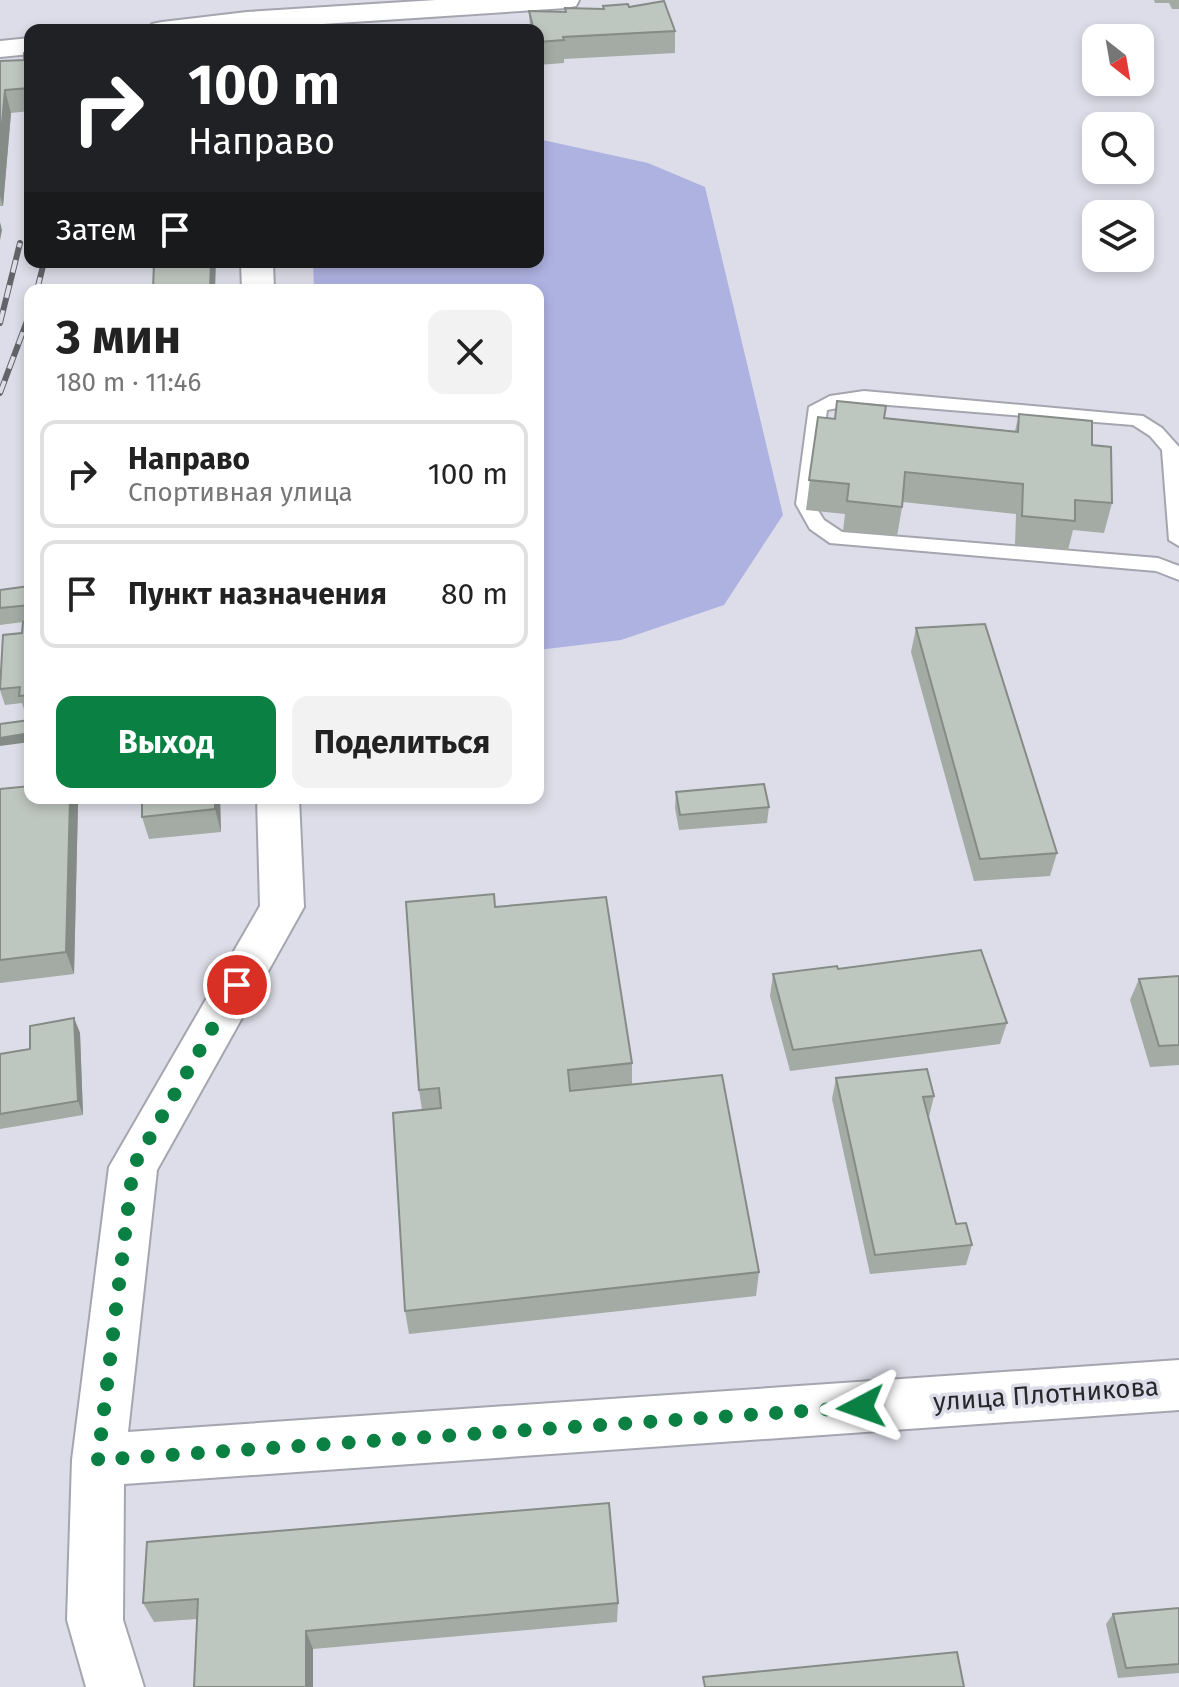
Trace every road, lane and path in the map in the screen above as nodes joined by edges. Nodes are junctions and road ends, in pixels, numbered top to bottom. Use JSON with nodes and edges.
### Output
{"nodes":[{"id":1,"x":566,"y":0,"type":"edge"},
{"id":2,"x":247,"y":17,"type":"edge"},
{"id":3,"x":201,"y":24,"type":"edge"},
{"id":4,"x":24,"y":47,"type":"edge"},
{"id":5,"x":0,"y":49,"type":"edge"},
{"id":6,"x":1179,"y":540,"type":"edge"},
{"id":7,"x":1179,"y":573,"type":"edge"},
{"id":8,"x":278,"y":804,"type":"edge"},
{"id":9,"x":1179,"y":1385,"type":"edge"},
{"id":10,"x":98,"y":1460,"type":"junction"},
{"id":11,"x":115,"y":1687,"type":"edge"}],
"edges":[{"from":1,"to":2,"type":"street"},
{"from":2,"to":3,"type":"street"},
{"from":4,"to":5,"type":"street"},
{"from":6,"to":7,"type":"lane"},
{"from":8,"to":10,"type":"street"},
{"from":9,"to":10,"type":"street","name":"улица Плотникова"},
{"from":10,"to":11,"type":"street"}]}
